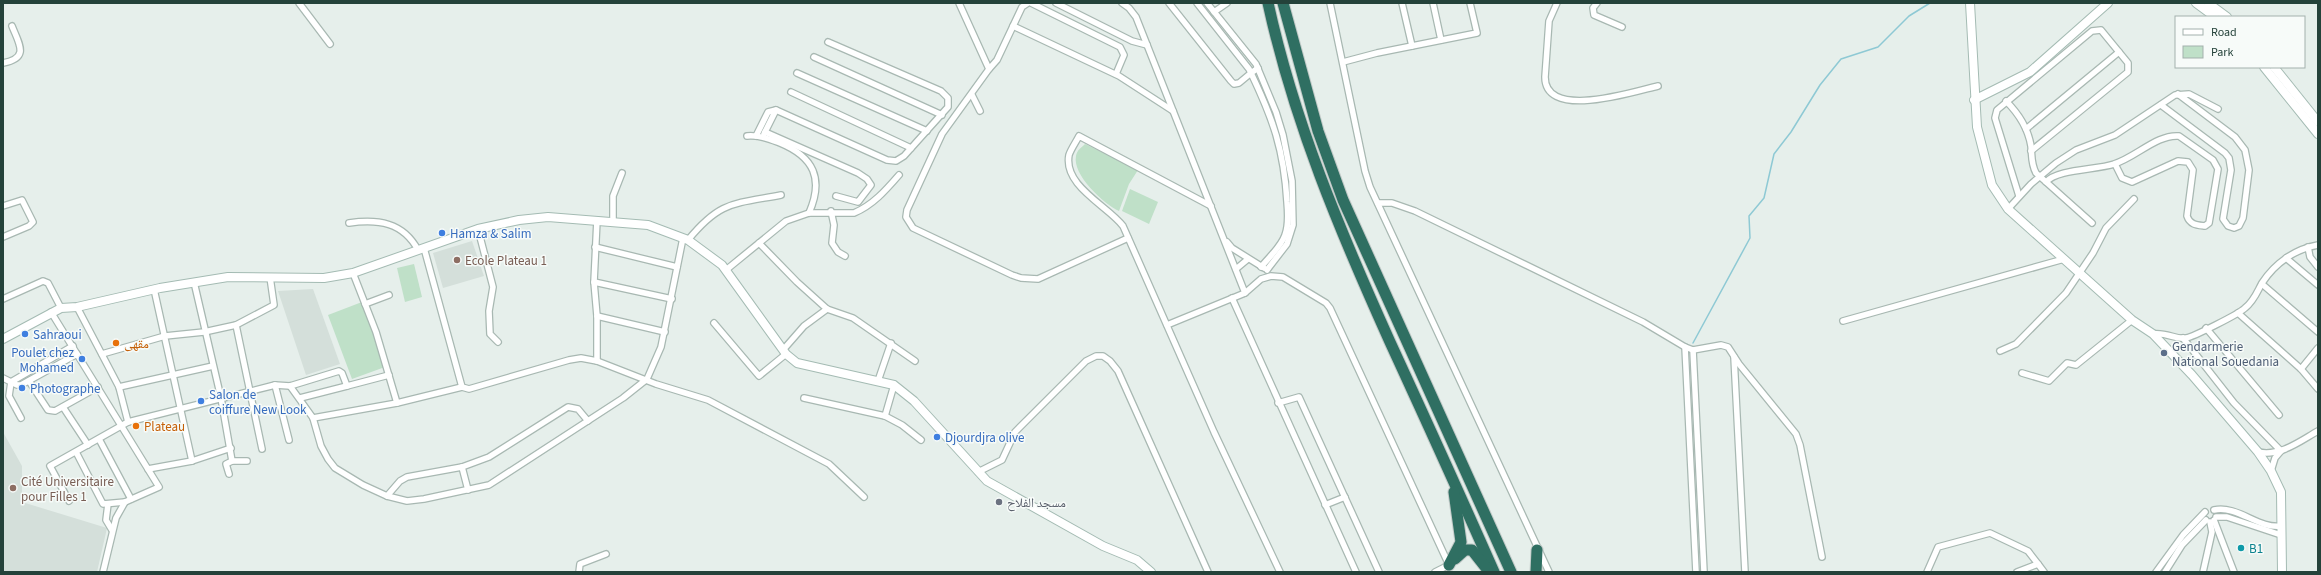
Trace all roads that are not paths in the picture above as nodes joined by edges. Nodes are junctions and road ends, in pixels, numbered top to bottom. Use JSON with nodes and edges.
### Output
{"nodes":[{"id":1,"x":299,"y":3,"type":"edge"},
{"id":2,"x":959,"y":3,"type":"edge"},
{"id":3,"x":1029,"y":3,"type":"edge"},
{"id":4,"x":1056,"y":3,"type":"edge"},
{"id":5,"x":1122,"y":3,"type":"edge"},
{"id":6,"x":1169,"y":3,"type":"edge"},
{"id":7,"x":1197,"y":3,"type":"edge"},
{"id":8,"x":1207,"y":3,"type":"edge"},
{"id":9,"x":1227,"y":3,"type":"edge"},
{"id":10,"x":1268,"y":3,"type":"edge"},
{"id":11,"x":1283,"y":3,"type":"edge"},
{"id":12,"x":1330,"y":3,"type":"edge"},
{"id":13,"x":1402,"y":3,"type":"edge"},
{"id":14,"x":1433,"y":3,"type":"edge"},
{"id":15,"x":1470,"y":3,"type":"edge"},
{"id":16,"x":1557,"y":3,"type":"edge"},
{"id":17,"x":1597,"y":3,"type":"edge"},
{"id":18,"x":1970,"y":3,"type":"edge"},
{"id":19,"x":2108,"y":3,"type":"edge"},
{"id":20,"x":2196,"y":3,"type":"edge"},
{"id":21,"x":2208,"y":3,"type":"edge"},
{"id":22,"x":1214,"y":12,"type":"junction"},
{"id":23,"x":2214,"y":16,"type":"edge"},
{"id":24,"x":2226,"y":16,"type":"edge"},
{"id":25,"x":12,"y":26,"type":"dead end"},
{"id":26,"x":1013,"y":26,"type":"junction"},
{"id":27,"x":1622,"y":27,"type":"dead end"},
{"id":28,"x":1441,"y":40,"type":"junction"},
{"id":29,"x":828,"y":42,"type":"dead end"},
{"id":30,"x":330,"y":44,"type":"dead end"},
{"id":31,"x":1146,"y":45,"type":"junction"},
{"id":32,"x":1412,"y":46,"type":"junction"},
{"id":33,"x":2119,"y":52,"type":"junction"},
{"id":34,"x":814,"y":57,"type":"dead end"},
{"id":35,"x":1343,"y":62,"type":"junction"},
{"id":36,"x":3,"y":63,"type":"edge"},
{"id":37,"x":1258,"y":68,"type":"junction"},
{"id":38,"x":2265,"y":68,"type":"edge"},
{"id":39,"x":2275,"y":68,"type":"edge"},
{"id":40,"x":989,"y":69,"type":"junction"},
{"id":41,"x":1251,"y":72,"type":"junction"},
{"id":42,"x":797,"y":73,"type":"dead end"},
{"id":43,"x":1116,"y":74,"type":"junction"},
{"id":44,"x":1658,"y":86,"type":"dead end"},
{"id":45,"x":791,"y":92,"type":"dead end"},
{"id":46,"x":2178,"y":94,"type":"junction"},
{"id":47,"x":972,"y":96,"type":"junction"},
{"id":48,"x":1974,"y":100,"type":"junction"},
{"id":49,"x":2006,"y":101,"type":"junction"},
{"id":50,"x":2161,"y":104,"type":"junction"},
{"id":51,"x":2218,"y":109,"type":"dead end"},
{"id":52,"x":776,"y":110,"type":"junction"},
{"id":53,"x":980,"y":111,"type":"dead end"},
{"id":54,"x":1174,"y":112,"type":"junction"},
{"id":55,"x":942,"y":115,"type":"junction"},
{"id":56,"x":2318,"y":122,"type":"edge"},
{"id":57,"x":2026,"y":130,"type":"junction"},
{"id":58,"x":927,"y":131,"type":"junction"},
{"id":59,"x":764,"y":134,"type":"junction"},
{"id":60,"x":2318,"y":134,"type":"edge"},
{"id":61,"x":747,"y":136,"type":"dead end"},
{"id":62,"x":756,"y":136,"type":"junction"},
{"id":63,"x":911,"y":148,"type":"junction"},
{"id":64,"x":2031,"y":151,"type":"junction"},
{"id":65,"x":2115,"y":164,"type":"junction"},
{"id":66,"x":622,"y":173,"type":"dead end"},
{"id":67,"x":899,"y":175,"type":"dead end"},
{"id":68,"x":2039,"y":176,"type":"junction"},
{"id":69,"x":2046,"y":182,"type":"junction"},
{"id":70,"x":781,"y":196,"type":"dead end"},
{"id":71,"x":836,"y":196,"type":"dead end"},
{"id":72,"x":2019,"y":196,"type":"junction"},
{"id":73,"x":2134,"y":199,"type":"dead end"},
{"id":74,"x":1378,"y":202,"type":"junction"},
{"id":75,"x":3,"y":206,"type":"edge"},
{"id":76,"x":1211,"y":206,"type":"junction"},
{"id":77,"x":2008,"y":209,"type":"junction"},
{"id":78,"x":831,"y":212,"type":"junction"},
{"id":79,"x":809,"y":213,"type":"junction"},
{"id":80,"x":598,"y":220,"type":"junction"},
{"id":81,"x":613,"y":222,"type":"junction"},
{"id":82,"x":349,"y":223,"type":"dead end"},
{"id":83,"x":2092,"y":223,"type":"dead end"},
{"id":84,"x":478,"y":229,"type":"junction"},
{"id":85,"x":1222,"y":235,"type":"junction"},
{"id":86,"x":3,"y":237,"type":"edge"},
{"id":87,"x":1128,"y":238,"type":"junction"},
{"id":88,"x":686,"y":239,"type":"junction"},
{"id":89,"x":759,"y":243,"type":"junction"},
{"id":90,"x":2318,"y":244,"type":"edge"},
{"id":91,"x":2308,"y":247,"type":"junction"},
{"id":92,"x":595,"y":248,"type":"junction"},
{"id":93,"x":421,"y":249,"type":"junction"},
{"id":94,"x":845,"y":256,"type":"dead end"},
{"id":95,"x":2286,"y":258,"type":"junction"},
{"id":96,"x":1248,"y":259,"type":"junction"},
{"id":97,"x":2064,"y":259,"type":"junction"},
{"id":98,"x":677,"y":267,"type":"junction"},
{"id":99,"x":1261,"y":267,"type":"junction"},
{"id":100,"x":2318,"y":267,"type":"edge"},
{"id":101,"x":1236,"y":269,"type":"junction"},
{"id":102,"x":726,"y":270,"type":"junction"},
{"id":103,"x":1267,"y":270,"type":"junction"},
{"id":104,"x":353,"y":273,"type":"junction"},
{"id":105,"x":2080,"y":274,"type":"junction"},
{"id":106,"x":1279,"y":276,"type":"junction"},
{"id":107,"x":270,"y":277,"type":"junction"},
{"id":108,"x":194,"y":282,"type":"junction"},
{"id":109,"x":594,"y":282,"type":"junction"},
{"id":110,"x":2262,"y":284,"type":"junction"},
{"id":111,"x":2318,"y":285,"type":"edge"},
{"id":112,"x":154,"y":289,"type":"junction"},
{"id":113,"x":1245,"y":293,"type":"junction"},
{"id":114,"x":389,"y":295,"type":"dead end"},
{"id":115,"x":1232,"y":298,"type":"junction"},
{"id":116,"x":3,"y":299,"type":"edge"},
{"id":117,"x":672,"y":299,"type":"junction"},
{"id":118,"x":365,"y":304,"type":"junction"},
{"id":119,"x":78,"y":307,"type":"junction"},
{"id":120,"x":61,"y":308,"type":"junction"},
{"id":121,"x":827,"y":309,"type":"junction"},
{"id":122,"x":51,"y":312,"type":"junction"},
{"id":123,"x":2238,"y":313,"type":"junction"},
{"id":124,"x":597,"y":316,"type":"junction"},
{"id":125,"x":2132,"y":320,"type":"junction"},
{"id":126,"x":1843,"y":321,"type":"dead end"},
{"id":127,"x":714,"y":323,"type":"dead end"},
{"id":128,"x":236,"y":325,"type":"junction"},
{"id":129,"x":1167,"y":325,"type":"junction"},
{"id":130,"x":2206,"y":328,"type":"junction"},
{"id":131,"x":204,"y":332,"type":"junction"},
{"id":132,"x":665,"y":332,"type":"junction"},
{"id":133,"x":2318,"y":332,"type":"edge"},
{"id":134,"x":2153,"y":334,"type":"junction"},
{"id":135,"x":165,"y":336,"type":"junction"},
{"id":136,"x":3,"y":338,"type":"edge"},
{"id":137,"x":2183,"y":338,"type":"junction"},
{"id":138,"x":498,"y":342,"type":"dead end"},
{"id":139,"x":891,"y":343,"type":"junction"},
{"id":140,"x":73,"y":346,"type":"junction"},
{"id":141,"x":1685,"y":347,"type":"junction"},
{"id":142,"x":2318,"y":348,"type":"edge"},
{"id":143,"x":1693,"y":350,"type":"junction"},
{"id":144,"x":2000,"y":351,"type":"dead end"},
{"id":145,"x":784,"y":352,"type":"junction"},
{"id":146,"x":77,"y":354,"type":"junction"},
{"id":147,"x":102,"y":354,"type":"junction"},
{"id":148,"x":1734,"y":356,"type":"junction"},
{"id":149,"x":598,"y":361,"type":"junction"},
{"id":150,"x":915,"y":361,"type":"dead end"},
{"id":151,"x":213,"y":366,"type":"junction"},
{"id":152,"x":2301,"y":369,"type":"junction"},
{"id":153,"x":2022,"y":373,"type":"dead end"},
{"id":154,"x":174,"y":374,"type":"junction"},
{"id":155,"x":389,"y":375,"type":"junction"},
{"id":156,"x":3,"y":378,"type":"edge"},
{"id":157,"x":646,"y":379,"type":"junction"},
{"id":158,"x":29,"y":381,"type":"junction"},
{"id":159,"x":878,"y":381,"type":"junction"},
{"id":160,"x":11,"y":382,"type":"junction"},
{"id":161,"x":275,"y":385,"type":"junction"},
{"id":162,"x":894,"y":385,"type":"junction"},
{"id":163,"x":290,"y":386,"type":"junction"},
{"id":164,"x":347,"y":386,"type":"junction"},
{"id":165,"x":98,"y":387,"type":"junction"},
{"id":166,"x":119,"y":387,"type":"junction"},
{"id":167,"x":462,"y":387,"type":"junction"},
{"id":168,"x":2318,"y":389,"type":"edge"},
{"id":169,"x":250,"y":391,"type":"junction"},
{"id":170,"x":221,"y":398,"type":"junction"},
{"id":171,"x":300,"y":398,"type":"junction"},
{"id":172,"x":804,"y":398,"type":"dead end"},
{"id":173,"x":397,"y":403,"type":"junction"},
{"id":174,"x":1278,"y":403,"type":"junction"},
{"id":175,"x":63,"y":407,"type":"junction"},
{"id":176,"x":182,"y":408,"type":"junction"},
{"id":177,"x":2279,"y":415,"type":"dead end"},
{"id":178,"x":885,"y":416,"type":"junction"},
{"id":179,"x":21,"y":418,"type":"dead end"},
{"id":180,"x":313,"y":418,"type":"junction"},
{"id":181,"x":588,"y":421,"type":"junction"},
{"id":182,"x":128,"y":422,"type":"junction"},
{"id":183,"x":122,"y":426,"type":"junction"},
{"id":184,"x":2318,"y":431,"type":"edge"},
{"id":185,"x":100,"y":438,"type":"junction"},
{"id":186,"x":289,"y":440,"type":"dead end"},
{"id":187,"x":921,"y":440,"type":"dead end"},
{"id":188,"x":88,"y":445,"type":"junction"},
{"id":189,"x":231,"y":448,"type":"junction"},
{"id":190,"x":262,"y":449,"type":"dead end"},
{"id":191,"x":2281,"y":451,"type":"junction"},
{"id":192,"x":76,"y":452,"type":"junction"},
{"id":193,"x":2258,"y":452,"type":"junction"},
{"id":194,"x":192,"y":461,"type":"junction"},
{"id":195,"x":232,"y":461,"type":"junction"},
{"id":196,"x":247,"y":461,"type":"dead end"},
{"id":197,"x":462,"y":467,"type":"junction"},
{"id":198,"x":148,"y":469,"type":"junction"},
{"id":199,"x":2271,"y":471,"type":"junction"},
{"id":200,"x":978,"y":472,"type":"junction"},
{"id":201,"x":229,"y":474,"type":"dead end"},
{"id":202,"x":1451,"y":476,"type":"junction"},
{"id":203,"x":468,"y":490,"type":"junction"},
{"id":204,"x":387,"y":496,"type":"junction"},
{"id":205,"x":1345,"y":496,"type":"junction"},
{"id":206,"x":864,"y":497,"type":"dead end"},
{"id":207,"x":131,"y":499,"type":"junction"},
{"id":208,"x":69,"y":501,"type":"dead end"},
{"id":209,"x":125,"y":502,"type":"junction"},
{"id":210,"x":108,"y":504,"type":"junction"},
{"id":211,"x":1325,"y":505,"type":"junction"},
{"id":212,"x":2214,"y":510,"type":"junction"},
{"id":213,"x":2205,"y":512,"type":"junction"},
{"id":214,"x":2212,"y":520,"type":"junction"},
{"id":215,"x":2281,"y":526,"type":"junction"},
{"id":216,"x":112,"y":530,"type":"junction"},
{"id":217,"x":2281,"y":535,"type":"junction"},
{"id":218,"x":1537,"y":550,"type":"junction"},
{"id":219,"x":606,"y":554,"type":"dead end"},
{"id":220,"x":1822,"y":557,"type":"dead end"},
{"id":221,"x":2038,"y":564,"type":"junction"},
{"id":222,"x":1450,"y":568,"type":"edge"},
{"id":223,"x":103,"y":572,"type":"edge"},
{"id":224,"x":578,"y":572,"type":"edge"},
{"id":225,"x":1151,"y":572,"type":"edge"},
{"id":226,"x":1208,"y":572,"type":"edge"},
{"id":227,"x":1280,"y":572,"type":"edge"},
{"id":228,"x":1356,"y":572,"type":"edge"},
{"id":229,"x":1379,"y":572,"type":"edge"},
{"id":230,"x":1435,"y":572,"type":"edge"},
{"id":231,"x":1490,"y":572,"type":"edge"},
{"id":232,"x":1494,"y":572,"type":"edge"},
{"id":233,"x":1511,"y":572,"type":"edge"},
{"id":234,"x":1536,"y":572,"type":"edge"},
{"id":235,"x":1549,"y":572,"type":"edge"},
{"id":236,"x":1696,"y":572,"type":"edge"},
{"id":237,"x":1704,"y":572,"type":"edge"},
{"id":238,"x":1745,"y":572,"type":"edge"},
{"id":239,"x":1927,"y":572,"type":"edge"},
{"id":240,"x":2017,"y":572,"type":"edge"},
{"id":241,"x":2044,"y":572,"type":"edge"},
{"id":242,"x":2156,"y":572,"type":"edge"},
{"id":243,"x":2165,"y":572,"type":"edge"},
{"id":244,"x":2203,"y":572,"type":"edge"},
{"id":245,"x":2234,"y":572,"type":"edge"},
{"id":246,"x":2282,"y":572,"type":"edge"}],
"edges":[{"from":1,"to":30,"type":"street"},
{"from":2,"to":40,"type":"street"},
{"from":3,"to":26,"type":"street"},
{"from":3,"to":43,"type":"street"},
{"from":4,"to":31,"type":"street"},
{"from":5,"to":31,"type":"street"},
{"from":6,"to":41,"type":"street"},
{"from":7,"to":41,"type":"street"},
{"from":8,"to":22,"type":"street"},
{"from":9,"to":22,"type":"street"},
{"from":10,"to":202,"type":"highway"},
{"from":11,"to":233,"type":"highway"},
{"from":12,"to":35,"type":"street"},
{"from":13,"to":32,"type":"street"},
{"from":14,"to":28,"type":"street"},
{"from":15,"to":28,"type":"street"},
{"from":16,"to":44,"type":"street"},
{"from":17,"to":27,"type":"street"},
{"from":18,"to":48,"type":"street"},
{"from":19,"to":48,"type":"street"},
{"from":20,"to":23,"type":"street"},
{"from":21,"to":24,"type":"street"},
{"from":22,"to":37,"type":"street"},
{"from":25,"to":36,"type":"street"},
{"from":26,"to":40,"type":"street"},
{"from":26,"to":43,"type":"street"},
{"from":28,"to":32,"type":"street"},
{"from":29,"to":55,"type":"street"},
{"from":31,"to":54,"type":"street"},
{"from":32,"to":35,"type":"street"},
{"from":33,"to":49,"type":"street"},
{"from":33,"to":57,"type":"street"},
{"from":33,"to":64,"type":"street"},
{"from":34,"to":55,"type":"street"},
{"from":35,"to":74,"type":"street"},
{"from":37,"to":41,"type":"street"},
{"from":37,"to":103,"type":"street"},
{"from":38,"to":60,"type":"street"},
{"from":39,"to":56,"type":"street"},
{"from":40,"to":47,"type":"street"},
{"from":41,"to":99,"type":"street"},
{"from":42,"to":58,"type":"street"},
{"from":43,"to":54,"type":"street"},
{"from":45,"to":63,"type":"street"},
{"from":46,"to":50,"type":"street"},
{"from":46,"to":50,"type":"street"},
{"from":46,"to":51,"type":"street"},
{"from":47,"to":53,"type":"street"},
{"from":47,"to":87,"type":"street"},
{"from":48,"to":77,"type":"street"},
{"from":49,"to":57,"type":"street"},
{"from":49,"to":72,"type":"street"},
{"from":50,"to":68,"type":"street"},
{"from":52,"to":59,"type":"street"},
{"from":52,"to":62,"type":"street"},
{"from":52,"to":63,"type":"street"},
{"from":54,"to":76,"type":"street"},
{"from":55,"to":58,"type":"street"},
{"from":57,"to":64,"type":"street"},
{"from":58,"to":63,"type":"street"},
{"from":59,"to":62,"type":"street"},
{"from":59,"to":71,"type":"street"},
{"from":59,"to":79,"type":"street"},
{"from":61,"to":62,"type":"street"},
{"from":64,"to":68,"type":"street"},
{"from":65,"to":65,"type":"street"},
{"from":65,"to":69,"type":"street"},
{"from":66,"to":81,"type":"street"},
{"from":67,"to":78,"type":"street"},
{"from":68,"to":69,"type":"street"},
{"from":68,"to":72,"type":"street"},
{"from":69,"to":83,"type":"street"},
{"from":70,"to":88,"type":"street"},
{"from":72,"to":77,"type":"street"},
{"from":73,"to":105,"type":"street"},
{"from":74,"to":141,"type":"street"},
{"from":74,"to":218,"type":"street"},
{"from":75,"to":86,"type":"street"},
{"from":76,"to":85,"type":"street"},
{"from":76,"to":87,"type":"street"},
{"from":77,"to":97,"type":"street"},
{"from":78,"to":79,"type":"street"},
{"from":78,"to":94,"type":"street"},
{"from":79,"to":89,"type":"street"},
{"from":80,"to":81,"type":"street"},
{"from":80,"to":84,"type":"street"},
{"from":80,"to":92,"type":"street"},
{"from":81,"to":88,"type":"street"},
{"from":82,"to":93,"type":"street"},
{"from":84,"to":93,"type":"street"},
{"from":84,"to":138,"type":"street"},
{"from":85,"to":96,"type":"street"},
{"from":85,"to":101,"type":"street"},
{"from":87,"to":129,"type":"street"},
{"from":88,"to":98,"type":"street"},
{"from":88,"to":102,"type":"street"},
{"from":89,"to":102,"type":"street"},
{"from":89,"to":121,"type":"street"},
{"from":90,"to":91,"type":"street"},
{"from":91,"to":95,"type":"street"},
{"from":91,"to":100,"type":"street"},
{"from":92,"to":98,"type":"street"},
{"from":92,"to":109,"type":"street"},
{"from":93,"to":104,"type":"street"},
{"from":93,"to":167,"type":"street"},
{"from":95,"to":110,"type":"street"},
{"from":95,"to":111,"type":"street"},
{"from":96,"to":99,"type":"street"},
{"from":96,"to":101,"type":"street"},
{"from":97,"to":105,"type":"street"},
{"from":97,"to":126,"type":"street"},
{"from":98,"to":117,"type":"street"},
{"from":99,"to":103,"type":"street"},
{"from":101,"to":113,"type":"street"},
{"from":102,"to":145,"type":"street"},
{"from":103,"to":106,"type":"street"},
{"from":104,"to":107,"type":"street"},
{"from":104,"to":118,"type":"street"},
{"from":105,"to":125,"type":"street"},
{"from":105,"to":144,"type":"street"},
{"from":106,"to":113,"type":"street"},
{"from":106,"to":222,"type":"street"},
{"from":107,"to":108,"type":"street"},
{"from":107,"to":128,"type":"street"},
{"from":108,"to":112,"type":"street"},
{"from":108,"to":131,"type":"street"},
{"from":109,"to":117,"type":"street"},
{"from":109,"to":124,"type":"street"},
{"from":110,"to":123,"type":"street"},
{"from":110,"to":133,"type":"street"},
{"from":112,"to":119,"type":"street"},
{"from":112,"to":135,"type":"street"},
{"from":113,"to":115,"type":"street"},
{"from":114,"to":118,"type":"street"},
{"from":115,"to":129,"type":"street"},
{"from":115,"to":174,"type":"street"},
{"from":116,"to":120,"type":"street"},
{"from":117,"to":132,"type":"street"},
{"from":118,"to":155,"type":"street"},
{"from":119,"to":120,"type":"street"},
{"from":119,"to":147,"type":"street"},
{"from":120,"to":122,"type":"street"},
{"from":121,"to":139,"type":"street"},
{"from":121,"to":145,"type":"street"},
{"from":122,"to":136,"type":"street"},
{"from":122,"to":140,"type":"street"},
{"from":123,"to":130,"type":"street"},
{"from":123,"to":152,"type":"street"},
{"from":124,"to":132,"type":"street"},
{"from":124,"to":149,"type":"street"},
{"from":125,"to":134,"type":"street"},
{"from":125,"to":153,"type":"street"},
{"from":127,"to":145,"type":"street"},
{"from":128,"to":131,"type":"street"},
{"from":128,"to":169,"type":"street"},
{"from":129,"to":227,"type":"street"},
{"from":130,"to":137,"type":"street"},
{"from":130,"to":177,"type":"street"},
{"from":131,"to":135,"type":"street"},
{"from":131,"to":151,"type":"street"},
{"from":132,"to":157,"type":"street"},
{"from":134,"to":137,"type":"street"},
{"from":134,"to":193,"type":"street"},
{"from":135,"to":147,"type":"street"},
{"from":135,"to":154,"type":"street"},
{"from":137,"to":191,"type":"street"},
{"from":139,"to":150,"type":"street"},
{"from":139,"to":159,"type":"street"},
{"from":140,"to":146,"type":"street"},
{"from":140,"to":160,"type":"street"},
{"from":141,"to":143,"type":"street"},
{"from":141,"to":236,"type":"street"},
{"from":142,"to":152,"type":"street"},
{"from":143,"to":148,"type":"street"},
{"from":143,"to":237,"type":"street"},
{"from":145,"to":159,"type":"street"},
{"from":146,"to":158,"type":"street"},
{"from":146,"to":165,"type":"street"},
{"from":147,"to":166,"type":"street"},
{"from":148,"to":220,"type":"street"},
{"from":148,"to":238,"type":"street"},
{"from":149,"to":157,"type":"street"},
{"from":149,"to":167,"type":"street"},
{"from":151,"to":154,"type":"street"},
{"from":151,"to":170,"type":"street"},
{"from":152,"to":168,"type":"street"},
{"from":154,"to":166,"type":"street"},
{"from":154,"to":176,"type":"street"},
{"from":155,"to":164,"type":"street"},
{"from":155,"to":173,"type":"street"},
{"from":156,"to":160,"type":"street"},
{"from":157,"to":181,"type":"street"},
{"from":157,"to":206,"type":"street"},
{"from":158,"to":160,"type":"street"},
{"from":158,"to":175,"type":"street"},
{"from":159,"to":162,"type":"street"},
{"from":160,"to":179,"type":"street"},
{"from":161,"to":163,"type":"street"},
{"from":161,"to":169,"type":"street"},
{"from":161,"to":186,"type":"street"},
{"from":162,"to":178,"type":"street"},
{"from":162,"to":200,"type":"street"},
{"from":163,"to":164,"type":"street"},
{"from":163,"to":171,"type":"street"},
{"from":164,"to":171,"type":"street"},
{"from":165,"to":175,"type":"street"},
{"from":165,"to":183,"type":"street"},
{"from":166,"to":182,"type":"street"},
{"from":167,"to":173,"type":"street"},
{"from":169,"to":170,"type":"street"},
{"from":169,"to":190,"type":"street"},
{"from":170,"to":176,"type":"street"},
{"from":170,"to":189,"type":"street"},
{"from":171,"to":180,"type":"street"},
{"from":172,"to":178,"type":"street"},
{"from":173,"to":180,"type":"street"},
{"from":174,"to":205,"type":"street"},
{"from":174,"to":211,"type":"street"},
{"from":175,"to":188,"type":"street"},
{"from":176,"to":182,"type":"street"},
{"from":176,"to":194,"type":"street"},
{"from":178,"to":187,"type":"street"},
{"from":180,"to":204,"type":"street"},
{"from":181,"to":197,"type":"street"},
{"from":181,"to":203,"type":"street"},
{"from":182,"to":183,"type":"street"},
{"from":183,"to":185,"type":"street"},
{"from":183,"to":198,"type":"street"},
{"from":184,"to":191,"type":"street"},
{"from":185,"to":188,"type":"street"},
{"from":185,"to":207,"type":"street"},
{"from":188,"to":192,"type":"street"},
{"from":189,"to":194,"type":"street"},
{"from":189,"to":195,"type":"street"},
{"from":191,"to":193,"type":"street"},
{"from":191,"to":199,"type":"street"},
{"from":192,"to":208,"type":"street"},
{"from":192,"to":210,"type":"street"},
{"from":193,"to":199,"type":"street"},
{"from":194,"to":198,"type":"street"},
{"from":195,"to":196,"type":"street"},
{"from":195,"to":201,"type":"street"},
{"from":197,"to":203,"type":"street"},
{"from":197,"to":204,"type":"street"},
{"from":198,"to":207,"type":"street"},
{"from":199,"to":215,"type":"street"},
{"from":200,"to":225,"type":"street"},
{"from":200,"to":226,"type":"street"},
{"from":202,"to":222,"type":"highway"},
{"from":202,"to":232,"type":"highway"},
{"from":203,"to":204,"type":"street"},
{"from":205,"to":211,"type":"street"},
{"from":205,"to":229,"type":"street"},
{"from":207,"to":209,"type":"street"},
{"from":209,"to":210,"type":"street"},
{"from":209,"to":216,"type":"street"},
{"from":210,"to":216,"type":"street"},
{"from":211,"to":228,"type":"street"},
{"from":212,"to":213,"type":"street"},
{"from":212,"to":214,"type":"street"},
{"from":212,"to":215,"type":"street"},
{"from":213,"to":214,"type":"street"},
{"from":213,"to":242,"type":"street"},
{"from":214,"to":217,"type":"street"},
{"from":214,"to":243,"type":"street"},
{"from":214,"to":244,"type":"street"},
{"from":214,"to":245,"type":"street"},
{"from":215,"to":217,"type":"street"},
{"from":216,"to":223,"type":"street"},
{"from":217,"to":246,"type":"street"},
{"from":218,"to":234,"type":"highway"},
{"from":218,"to":235,"type":"street"},
{"from":219,"to":224,"type":"street"},
{"from":221,"to":239,"type":"street"},
{"from":221,"to":240,"type":"street"},
{"from":221,"to":241,"type":"street"},
{"from":222,"to":230,"type":"street"},
{"from":222,"to":231,"type":"highway"}]}
